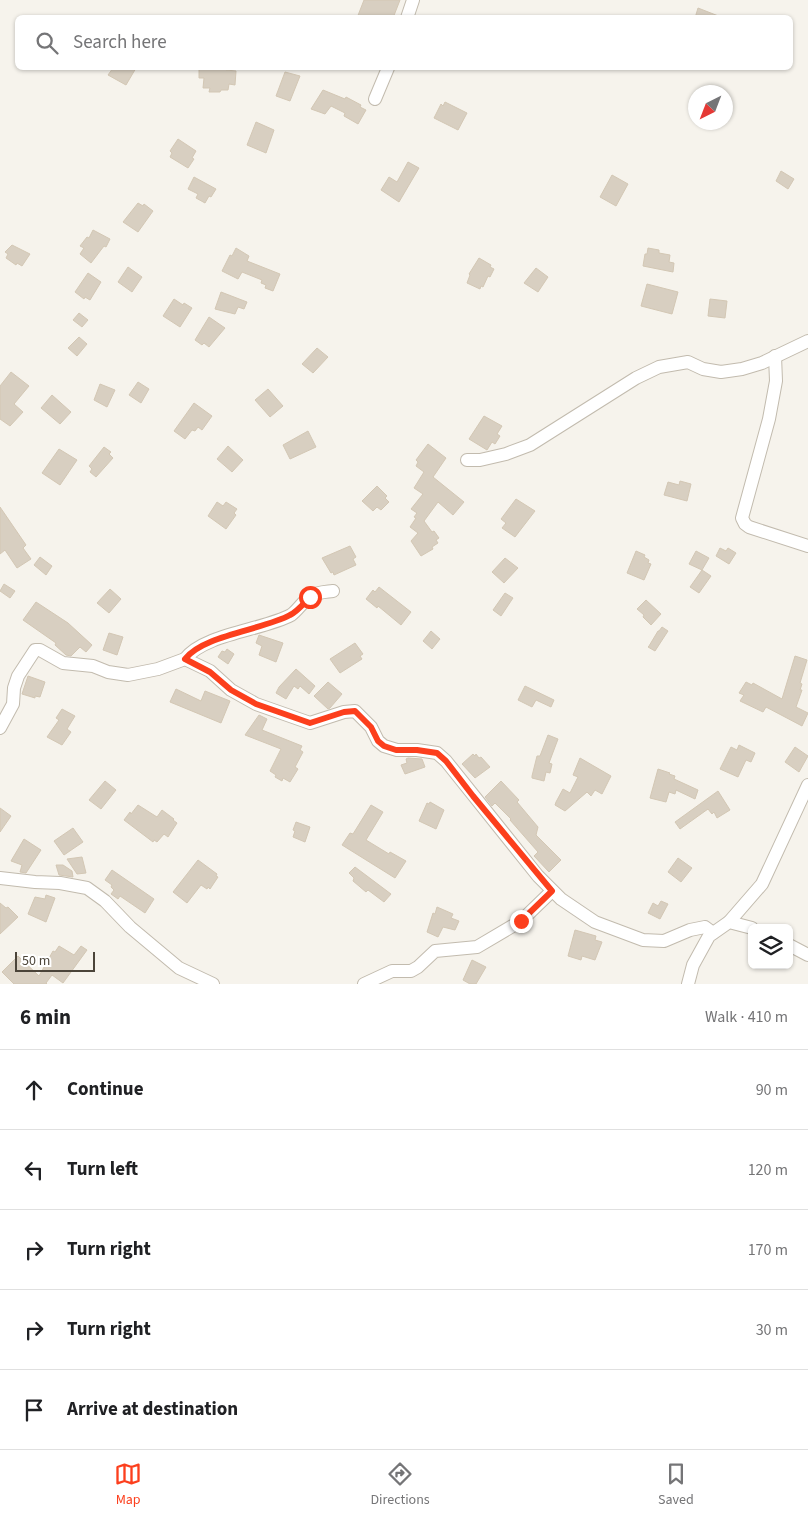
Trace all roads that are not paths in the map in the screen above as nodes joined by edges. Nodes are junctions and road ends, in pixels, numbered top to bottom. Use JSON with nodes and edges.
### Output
{"nodes":[{"id":1,"x":413,"y":0,"type":"edge"},
{"id":2,"x":407,"y":15,"type":"edge"},
{"id":3,"x":387,"y":70,"type":"edge"},
{"id":4,"x":376,"y":99,"type":"dead end"},
{"id":5,"x":808,"y":341,"type":"edge"},
{"id":6,"x":775,"y":356,"type":"junction"},
{"id":7,"x":467,"y":460,"type":"dead end"},
{"id":8,"x":808,"y":546,"type":"edge"},
{"id":9,"x":333,"y":591,"type":"dead end"},
{"id":10,"x":185,"y":659,"type":"junction"},
{"id":11,"x":0,"y":728,"type":"edge"},
{"id":12,"x":808,"y":785,"type":"edge"},
{"id":13,"x":0,"y":878,"type":"edge"},
{"id":14,"x":552,"y":891,"type":"junction"},
{"id":15,"x":729,"y":922,"type":"junction"},
{"id":16,"x":748,"y":927,"type":"edge"},
{"id":17,"x":713,"y":933,"type":"junction"},
{"id":18,"x":793,"y":947,"type":"edge"},
{"id":19,"x":808,"y":955,"type":"edge"},
{"id":20,"x":213,"y":984,"type":"edge"},
{"id":21,"x":364,"y":984,"type":"edge"},
{"id":22,"x":688,"y":984,"type":"edge"}],
"edges":[{"from":1,"to":2,"type":"street"},
{"from":3,"to":4,"type":"street"},
{"from":5,"to":6,"type":"street"},
{"from":6,"to":7,"type":"street"},
{"from":6,"to":8,"type":"street"},
{"from":9,"to":10,"type":"street"},
{"from":10,"to":11,"type":"street"},
{"from":10,"to":14,"type":"street"},
{"from":12,"to":15,"type":"street"},
{"from":13,"to":20,"type":"street"},
{"from":14,"to":17,"type":"street"},
{"from":14,"to":21,"type":"street"},
{"from":15,"to":16,"type":"street"},
{"from":15,"to":17,"type":"street"},
{"from":17,"to":22,"type":"street"},
{"from":18,"to":19,"type":"street"}]}
